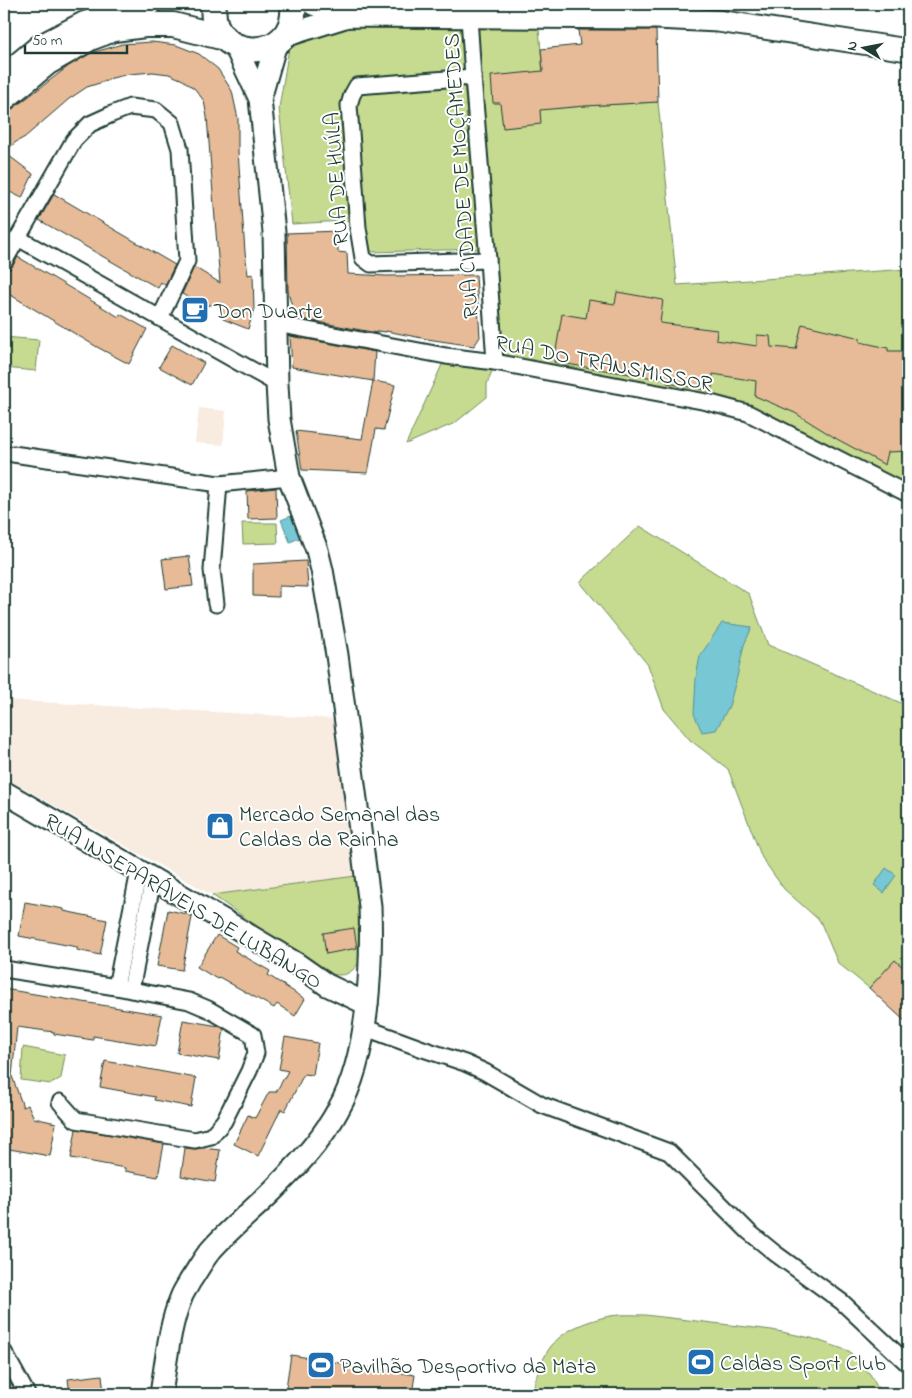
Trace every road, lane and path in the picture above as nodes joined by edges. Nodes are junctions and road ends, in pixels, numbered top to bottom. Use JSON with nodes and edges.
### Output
{"nodes":[{"id":1,"x":148,"y":4,"type":"edge"},
{"id":2,"x":214,"y":4,"type":"edge"},
{"id":3,"x":293,"y":4,"type":"edge"},
{"id":4,"x":312,"y":4,"type":"edge"},
{"id":5,"x":562,"y":11,"type":"edge"},
{"id":6,"x":348,"y":16,"type":"junction"},
{"id":7,"x":469,"y":17,"type":"junction"},
{"id":8,"x":280,"y":40,"type":"junction"},
{"id":9,"x":230,"y":42,"type":"junction"},
{"id":10,"x":908,"y":50,"type":"edge"},
{"id":11,"x":4,"y":76,"type":"edge"},
{"id":12,"x":473,"y":77,"type":"junction"},
{"id":13,"x":4,"y":98,"type":"edge"},
{"id":14,"x":260,"y":99,"type":"junction"},
{"id":15,"x":18,"y":238,"type":"junction"},
{"id":16,"x":488,"y":260,"type":"junction"},
{"id":17,"x":4,"y":262,"type":"edge"},
{"id":18,"x":160,"y":318,"type":"junction"},
{"id":19,"x":276,"y":324,"type":"junction"},
{"id":20,"x":495,"y":362,"type":"junction"},
{"id":21,"x":277,"y":384,"type":"junction"},
{"id":22,"x":13,"y":454,"type":"dead end"},
{"id":23,"x":289,"y":477,"type":"junction"},
{"id":24,"x":219,"y":484,"type":"junction"},
{"id":25,"x":908,"y":494,"type":"edge"},
{"id":26,"x":216,"y":604,"type":"dead end"},
{"id":27,"x":4,"y":792,"type":"edge"},
{"id":28,"x":146,"y":875,"type":"junction"},
{"id":29,"x":4,"y":970,"type":"edge"},
{"id":30,"x":123,"y":988,"type":"junction"},
{"id":31,"x":367,"y":1004,"type":"junction"},
{"id":32,"x":364,"y":1027,"type":"junction"},
{"id":33,"x":60,"y":1102,"type":"dead end"},
{"id":34,"x":4,"y":1352,"type":"edge"},
{"id":35,"x":908,"y":1364,"type":"edge"},
{"id":36,"x":26,"y":1394,"type":"edge"},
{"id":37,"x":162,"y":1394,"type":"edge"}],
"edges":[{"from":1,"to":11,"type":"main road"},
{"from":2,"to":9,"type":"main road"},
{"from":3,"to":8,"type":"main road"},
{"from":4,"to":6,"type":"main road"},
{"from":5,"to":7,"type":"main road"},
{"from":5,"to":10,"type":"main road"},
{"from":6,"to":7,"type":"main road"},
{"from":6,"to":8,"type":"main road"},
{"from":7,"to":12,"type":"street","name":"RUA CIDADE DE MOÇAMEDES"},
{"from":8,"to":9,"type":"main road"},
{"from":8,"to":14,"type":"main road"},
{"from":9,"to":13,"type":"main road"},
{"from":9,"to":14,"type":"main road"},
{"from":12,"to":16,"type":"street","name":"RUA CIDADE DE MOÇAMEDES"},
{"from":12,"to":16,"type":"street","name":"RUA DE HUÍLA"},
{"from":14,"to":19,"type":"main road"},
{"from":15,"to":17,"type":"street"},
{"from":15,"to":18,"type":"street"},
{"from":15,"to":18,"type":"street"},
{"from":16,"to":20,"type":"street","name":"RUA CIDADE DE MOÇAMEDES"},
{"from":18,"to":21,"type":"street"},
{"from":19,"to":20,"type":"street","name":"RUA DO TRANSMISSOR"},
{"from":19,"to":21,"type":"main road"},
{"from":20,"to":25,"type":"street","name":"RUA DO TRANSMISSOR"},
{"from":21,"to":23,"type":"main road"},
{"from":22,"to":24,"type":"street"},
{"from":23,"to":24,"type":"street"},
{"from":23,"to":31,"type":"main road"},
{"from":24,"to":26,"type":"street"},
{"from":27,"to":28,"type":"main road","name":"RUA INSEPARÁVEIS DE LUBANGO"},
{"from":28,"to":30,"type":"street"},
{"from":28,"to":31,"type":"main road","name":"RUA INSEPARÁVEIS DE LUBANGO"},
{"from":29,"to":30,"type":"street"},
{"from":30,"to":33,"type":"street"},
{"from":31,"to":32,"type":"main road"},
{"from":32,"to":35,"type":"street"},
{"from":32,"to":37,"type":"main road"},
{"from":34,"to":36,"type":"street"}]}
